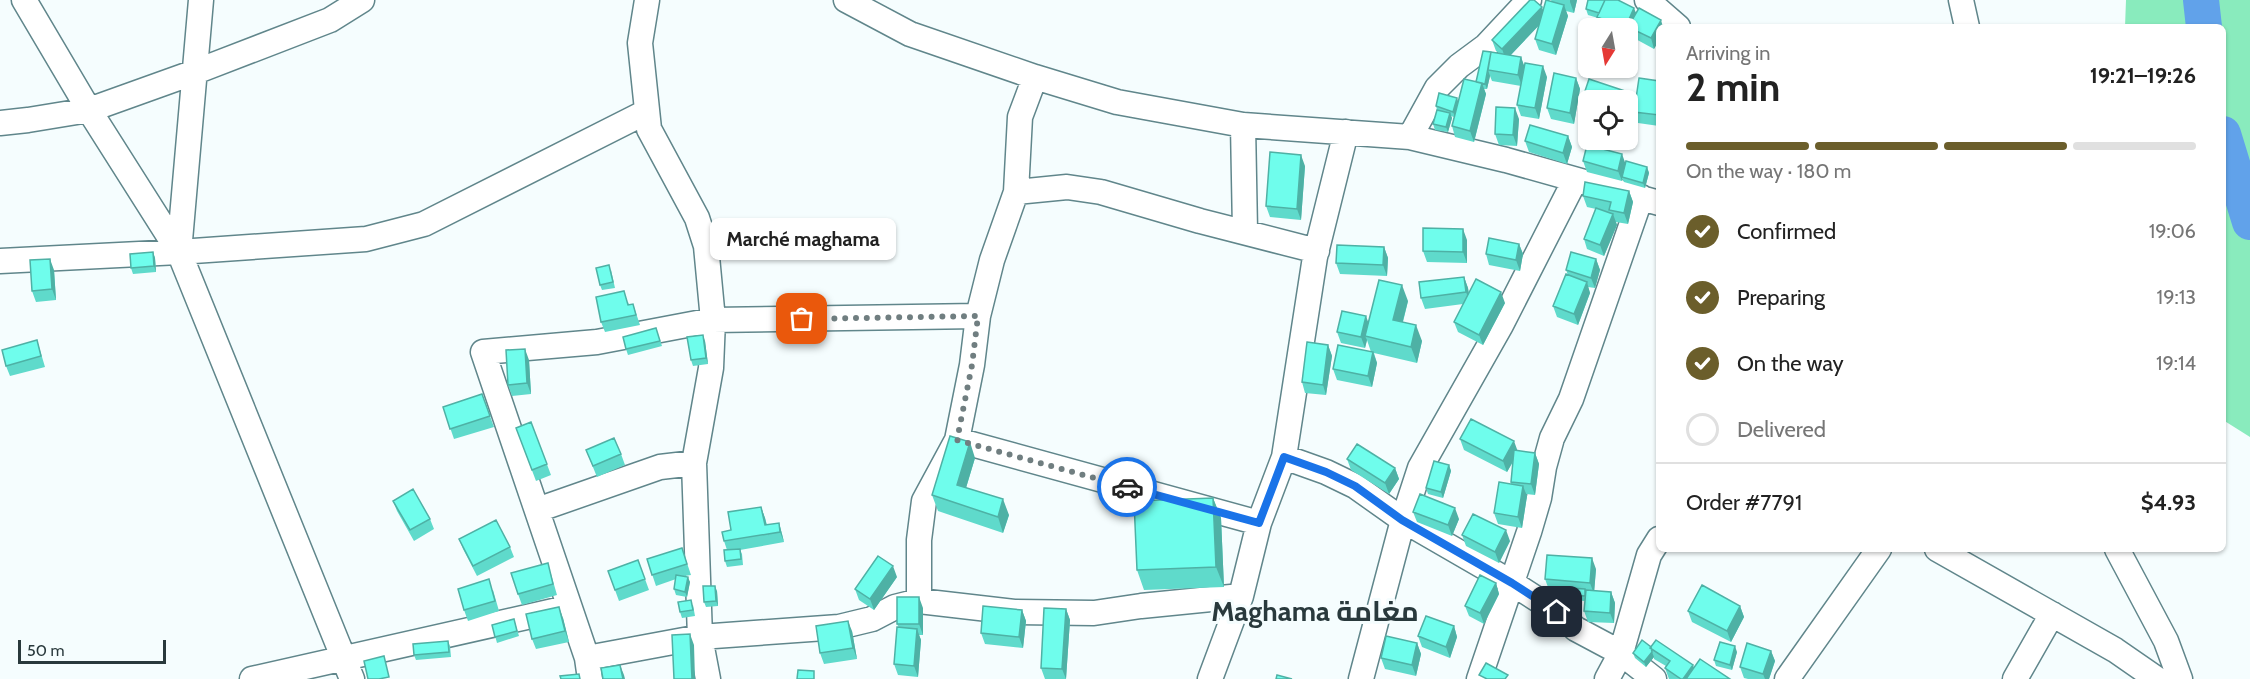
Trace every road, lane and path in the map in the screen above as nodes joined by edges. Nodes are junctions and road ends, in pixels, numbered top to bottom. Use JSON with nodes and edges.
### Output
{"nodes":[{"id":1,"x":24,"y":0,"type":"edge"},
{"id":2,"x":201,"y":0,"type":"edge"},
{"id":3,"x":362,"y":0,"type":"edge"},
{"id":4,"x":646,"y":0,"type":"edge"},
{"id":5,"x":846,"y":0,"type":"edge"},
{"id":6,"x":1529,"y":0,"type":"edge"},
{"id":7,"x":1647,"y":0,"type":"edge"},
{"id":8,"x":1962,"y":0,"type":"edge"},
{"id":9,"x":333,"y":10,"type":"edge"},
{"id":10,"x":1675,"y":24,"type":"edge"},
{"id":11,"x":1966,"y":24,"type":"edge"},
{"id":12,"x":195,"y":72,"type":"junction"},
{"id":13,"x":1035,"y":77,"type":"junction"},
{"id":14,"x":89,"y":110,"type":"junction"},
{"id":15,"x":646,"y":112,"type":"junction"},
{"id":16,"x":0,"y":123,"type":"edge"},
{"id":17,"x":1243,"y":125,"type":"junction"},
{"id":18,"x":1346,"y":132,"type":"junction"},
{"id":19,"x":1410,"y":136,"type":"junction"},
{"id":20,"x":1575,"y":180,"type":"junction"},
{"id":21,"x":1016,"y":192,"type":"junction"},
{"id":22,"x":1650,"y":200,"type":"edge"},
{"id":23,"x":1245,"y":231,"type":"junction"},
{"id":24,"x":1317,"y":251,"type":"junction"},
{"id":25,"x":178,"y":252,"type":"junction"},
{"id":26,"x":0,"y":261,"type":"edge"},
{"id":27,"x":978,"y":316,"type":"junction"},
{"id":28,"x":713,"y":320,"type":"junction"},
{"id":29,"x":957,"y":440,"type":"junction"},
{"id":30,"x":1284,"y":457,"type":"junction"},
{"id":31,"x":694,"y":464,"type":"junction"},
{"id":32,"x":537,"y":510,"type":"junction"},
{"id":33,"x":1402,"y":520,"type":"junction"},
{"id":34,"x":1259,"y":523,"type":"junction"},
{"id":35,"x":1656,"y":544,"type":"edge"},
{"id":36,"x":1877,"y":552,"type":"edge"},
{"id":37,"x":1942,"y":552,"type":"edge"},
{"id":38,"x":2119,"y":552,"type":"edge"},
{"id":39,"x":1512,"y":583,"type":"junction"},
{"id":40,"x":1241,"y":596,"type":"junction"},
{"id":41,"x":919,"y":601,"type":"junction"},
{"id":42,"x":570,"y":607,"type":"junction"},
{"id":43,"x":2052,"y":614,"type":"junction"},
{"id":44,"x":700,"y":637,"type":"junction"},
{"id":45,"x":1621,"y":653,"type":"junction"},
{"id":46,"x":348,"y":668,"type":"edge"},
{"id":47,"x":589,"y":668,"type":"edge"},
{"id":48,"x":252,"y":679,"type":"edge"},
{"id":49,"x":708,"y":679,"type":"edge"},
{"id":50,"x":1210,"y":679,"type":"edge"},
{"id":51,"x":1360,"y":679,"type":"edge"},
{"id":52,"x":1479,"y":679,"type":"edge"},
{"id":53,"x":1607,"y":679,"type":"edge"},
{"id":54,"x":1654,"y":679,"type":"edge"},
{"id":55,"x":1787,"y":679,"type":"edge"},
{"id":56,"x":2015,"y":679,"type":"edge"},
{"id":57,"x":2157,"y":679,"type":"edge"},
{"id":58,"x":2180,"y":679,"type":"edge"}],
"edges":[{"from":1,"to":14,"type":"street"},
{"from":2,"to":12,"type":"street"},
{"from":3,"to":9,"type":"street"},
{"from":4,"to":15,"type":"street"},
{"from":5,"to":13,"type":"street"},
{"from":6,"to":19,"type":"street"},
{"from":7,"to":10,"type":"street"},
{"from":8,"to":11,"type":"street"},
{"from":9,"to":12,"type":"street"},
{"from":12,"to":14,"type":"street"},
{"from":12,"to":25,"type":"street"},
{"from":13,"to":17,"type":"street"},
{"from":13,"to":21,"type":"street"},
{"from":14,"to":16,"type":"street"},
{"from":14,"to":25,"type":"street"},
{"from":15,"to":25,"type":"street"},
{"from":15,"to":28,"type":"street"},
{"from":17,"to":18,"type":"street"},
{"from":17,"to":23,"type":"street"},
{"from":18,"to":19,"type":"street"},
{"from":18,"to":24,"type":"street"},
{"from":19,"to":20,"type":"street"},
{"from":20,"to":22,"type":"street"},
{"from":20,"to":33,"type":"street"},
{"from":21,"to":23,"type":"street"},
{"from":21,"to":27,"type":"street"},
{"from":22,"to":39,"type":"street"},
{"from":23,"to":24,"type":"street"},
{"from":24,"to":30,"type":"street"},
{"from":25,"to":26,"type":"street"},
{"from":25,"to":46,"type":"street"},
{"from":27,"to":28,"type":"street"},
{"from":27,"to":29,"type":"street"},
{"from":28,"to":31,"type":"street"},
{"from":28,"to":32,"type":"street"},
{"from":29,"to":34,"type":"street"},
{"from":29,"to":41,"type":"street"},
{"from":30,"to":33,"type":"street"},
{"from":30,"to":34,"type":"street"},
{"from":31,"to":32,"type":"street"},
{"from":31,"to":44,"type":"street"},
{"from":32,"to":42,"type":"street"},
{"from":33,"to":39,"type":"street"},
{"from":33,"to":51,"type":"street"},
{"from":34,"to":40,"type":"street"},
{"from":35,"to":45,"type":"street"},
{"from":36,"to":55,"type":"street"},
{"from":37,"to":43,"type":"street"},
{"from":38,"to":58,"type":"street"},
{"from":39,"to":45,"type":"street"},
{"from":39,"to":52,"type":"street"},
{"from":40,"to":41,"type":"street"},
{"from":40,"to":50,"type":"street"},
{"from":41,"to":44,"type":"street"},
{"from":42,"to":46,"type":"street"},
{"from":42,"to":47,"type":"street"},
{"from":43,"to":56,"type":"street"},
{"from":43,"to":57,"type":"street"},
{"from":44,"to":47,"type":"street"},
{"from":44,"to":49,"type":"street"},
{"from":45,"to":53,"type":"street"},
{"from":45,"to":54,"type":"street"},
{"from":46,"to":48,"type":"street"}]}
